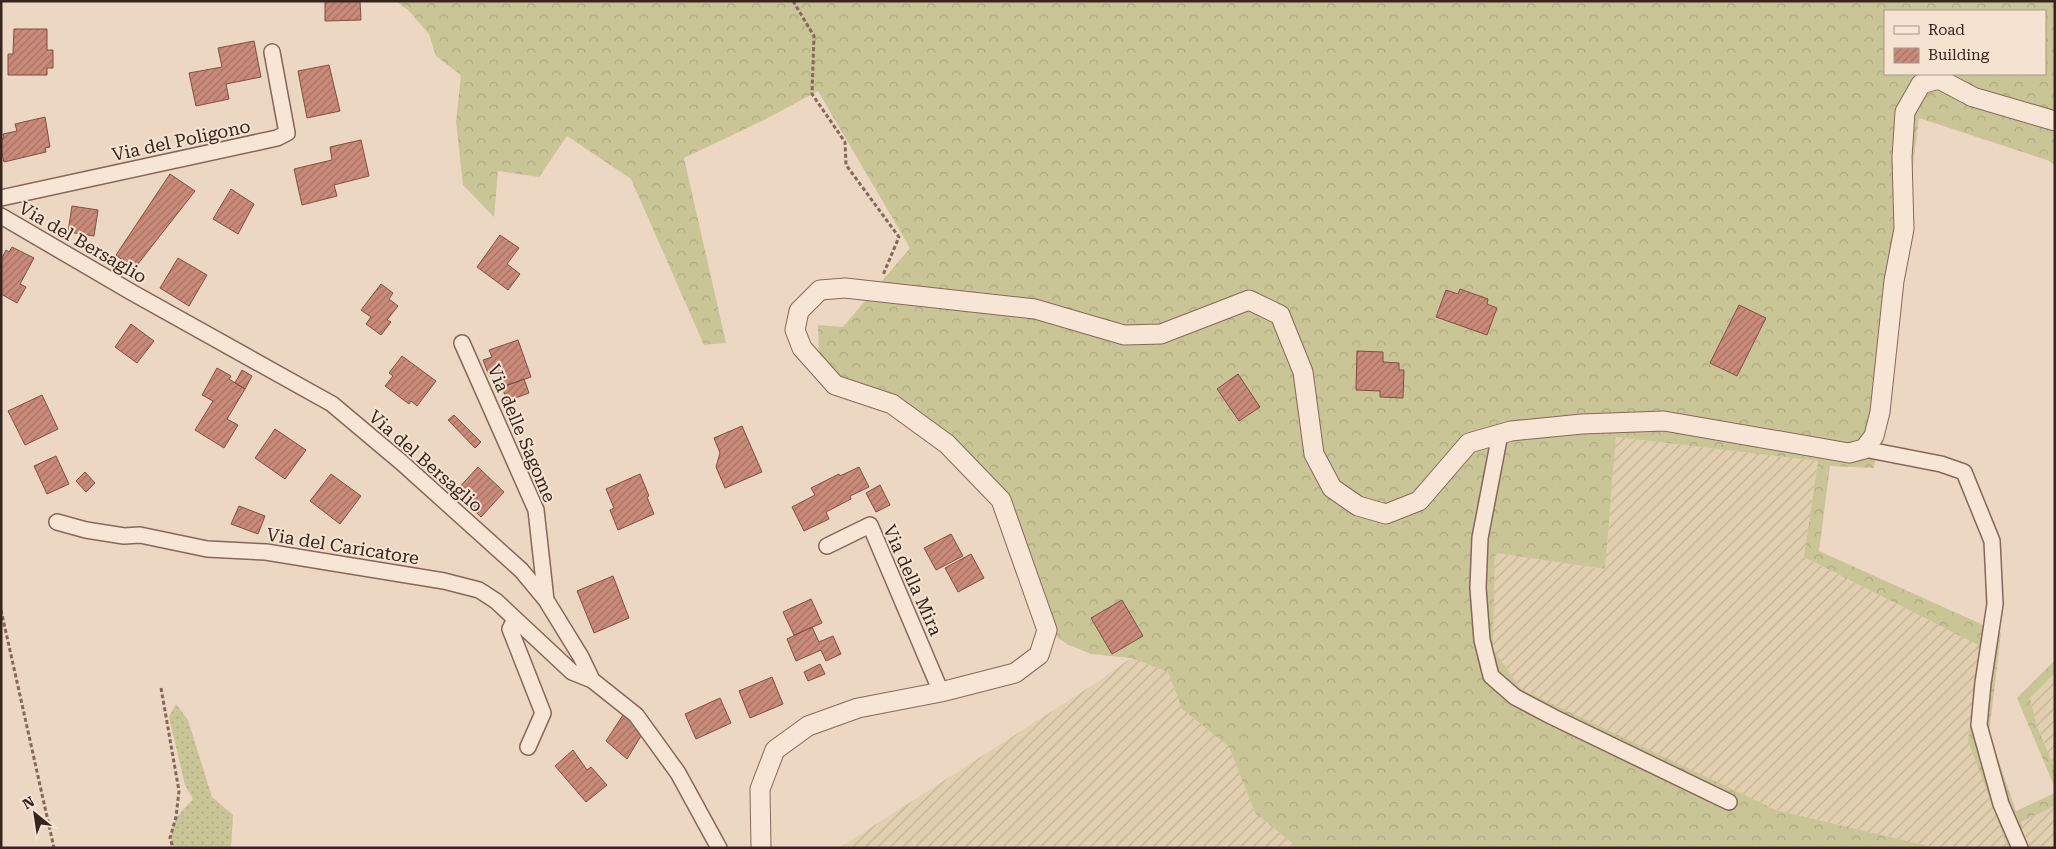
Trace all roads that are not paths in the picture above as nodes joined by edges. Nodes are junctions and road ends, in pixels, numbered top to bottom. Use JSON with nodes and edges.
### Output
{"nodes":[{"id":1,"x":272,"y":52,"type":"dead end"},
{"id":2,"x":2055,"y":121,"type":"edge"},
{"id":3,"x":1,"y":198,"type":"edge"},
{"id":4,"x":1,"y":216,"type":"edge"},
{"id":5,"x":462,"y":343,"type":"dead end"},
{"id":6,"x":1500,"y":434,"type":"junction"},
{"id":7,"x":1864,"y":449,"type":"junction"},
{"id":8,"x":57,"y":522,"type":"dead end"},
{"id":9,"x":827,"y":546,"type":"dead end"},
{"id":10,"x":546,"y":600,"type":"junction"},
{"id":11,"x":515,"y":619,"type":"junction"},
{"id":12,"x":592,"y":680,"type":"junction"},
{"id":13,"x":941,"y":692,"type":"junction"},
{"id":14,"x":528,"y":747,"type":"dead end"},
{"id":15,"x":1729,"y":802,"type":"dead end"},
{"id":16,"x":719,"y":848,"type":"edge"},
{"id":17,"x":762,"y":848,"type":"edge"},
{"id":18,"x":2020,"y":848,"type":"edge"}],
"edges":[{"from":1,"to":3,"type":"street","name":"Via del Poligono"},
{"from":2,"to":7,"type":"street"},
{"from":4,"to":10,"type":"street","name":"Via del Bersaglio"},
{"from":5,"to":10,"type":"street","name":"Via delle Sagome"},
{"from":6,"to":7,"type":"street"},
{"from":6,"to":13,"type":"street"},
{"from":6,"to":15,"type":"street"},
{"from":7,"to":18,"type":"street"},
{"from":8,"to":11,"type":"street","name":"Via del Caricatore"},
{"from":9,"to":13,"type":"street","name":"Via della Mira"},
{"from":10,"to":12,"type":"street","name":"Via del Bersaglio"},
{"from":11,"to":12,"type":"street","name":"Via del Caricatore"},
{"from":11,"to":14,"type":"street"},
{"from":12,"to":16,"type":"street","name":"Via del Bersaglio"},
{"from":13,"to":17,"type":"street"}]}
